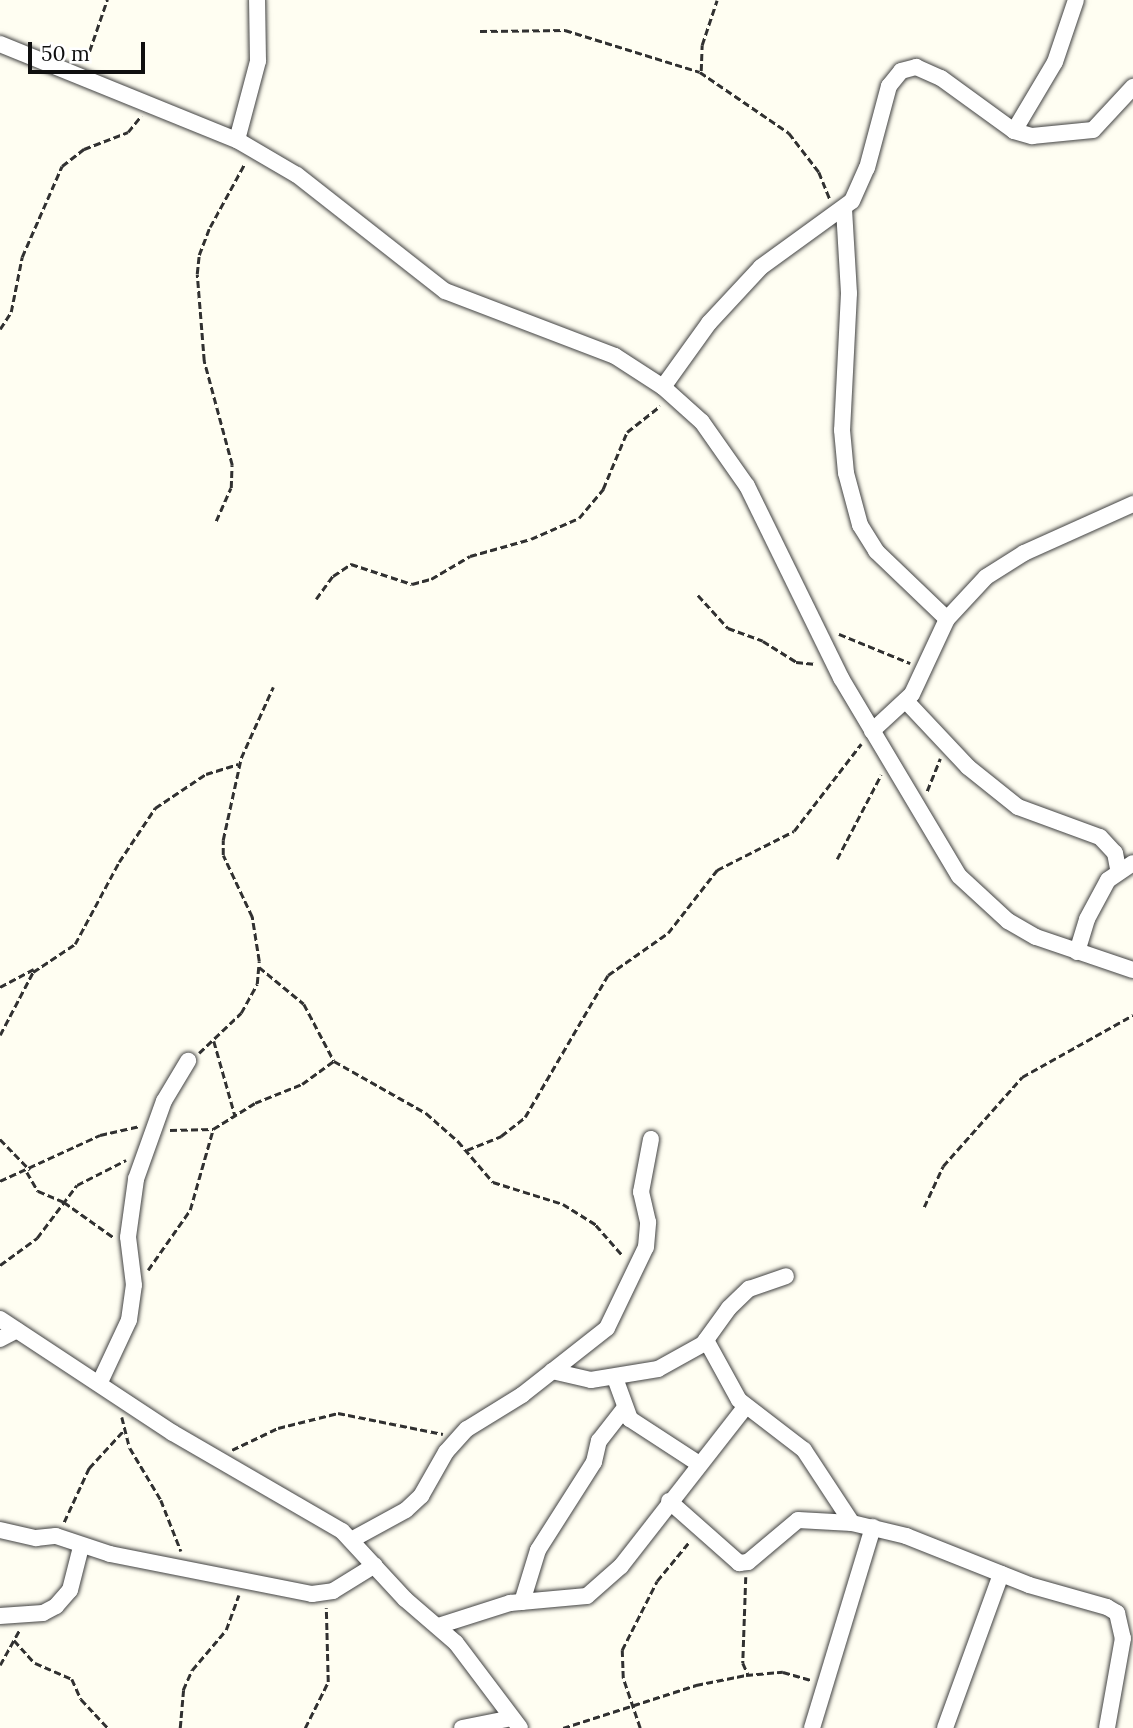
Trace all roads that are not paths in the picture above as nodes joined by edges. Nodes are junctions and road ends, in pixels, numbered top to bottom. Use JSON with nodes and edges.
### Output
{"nodes":[{"id":1,"x":257,"y":0,"type":"edge"},
{"id":2,"x":1076,"y":0,"type":"edge"},
{"id":3,"x":0,"y":44,"type":"edge"},
{"id":4,"x":1133,"y":87,"type":"edge"},
{"id":5,"x":1014,"y":131,"type":"junction"},
{"id":6,"x":237,"y":140,"type":"junction"},
{"id":7,"x":842,"y":211,"type":"junction"},
{"id":8,"x":669,"y":391,"type":"junction"},
{"id":9,"x":1133,"y":504,"type":"edge"},
{"id":10,"x":947,"y":619,"type":"junction"},
{"id":11,"x":906,"y":701,"type":"junction"},
{"id":12,"x":872,"y":731,"type":"junction"},
{"id":13,"x":1126,"y":866,"type":"edge"},
{"id":14,"x":1077,"y":952,"type":"junction"},
{"id":15,"x":1133,"y":970,"type":"edge"},
{"id":16,"x":188,"y":1061,"type":"road end"},
{"id":17,"x":651,"y":1139,"type":"dead end"},
{"id":18,"x":786,"y":1276,"type":"dead end"},
{"id":19,"x":0,"y":1319,"type":"edge"},
{"id":20,"x":17,"y":1329,"type":"junction"},
{"id":21,"x":0,"y":1339,"type":"edge"},
{"id":22,"x":706,"y":1340,"type":"junction"},
{"id":23,"x":552,"y":1371,"type":"junction"},
{"id":24,"x":615,"y":1378,"type":"junction"},
{"id":25,"x":100,"y":1382,"type":"junction"},
{"id":26,"x":747,"y":1406,"type":"junction"},
{"id":27,"x":623,"y":1410,"type":"junction"},
{"id":28,"x":699,"y":1464,"type":"junction"},
{"id":29,"x":668,"y":1502,"type":"junction"},
{"id":30,"x":852,"y":1523,"type":"junction"},
{"id":31,"x":873,"y":1527,"type":"junction"},
{"id":32,"x":0,"y":1530,"type":"edge"},
{"id":33,"x":353,"y":1539,"type":"junction"},
{"id":34,"x":80,"y":1547,"type":"junction"},
{"id":35,"x":375,"y":1565,"type":"junction"},
{"id":36,"x":1001,"y":1574,"type":"junction"},
{"id":37,"x":522,"y":1602,"type":"junction"},
{"id":38,"x":0,"y":1616,"type":"edge"},
{"id":39,"x":438,"y":1626,"type":"junction"},
{"id":40,"x":516,"y":1723,"type":"edge"},
{"id":41,"x":462,"y":1728,"type":"edge"},
{"id":42,"x":812,"y":1728,"type":"edge"},
{"id":43,"x":945,"y":1728,"type":"edge"},
{"id":44,"x":1107,"y":1728,"type":"edge"}],
"edges":[{"from":1,"to":6,"type":"street"},
{"from":2,"to":5,"type":"street"},
{"from":3,"to":6,"type":"street"},
{"from":4,"to":5,"type":"street"},
{"from":5,"to":7,"type":"street"},
{"from":6,"to":8,"type":"street"},
{"from":7,"to":8,"type":"street"},
{"from":7,"to":10,"type":"street"},
{"from":8,"to":12,"type":"street"},
{"from":9,"to":10,"type":"street"},
{"from":10,"to":11,"type":"street"},
{"from":11,"to":12,"type":"street"},
{"from":11,"to":13,"type":"street"},
{"from":12,"to":14,"type":"street"},
{"from":13,"to":14,"type":"street"},
{"from":14,"to":15,"type":"street"},
{"from":16,"to":25,"type":"street"},
{"from":17,"to":23,"type":"street"},
{"from":18,"to":22,"type":"street"},
{"from":19,"to":20,"type":"street"},
{"from":20,"to":21,"type":"street"},
{"from":20,"to":25,"type":"street"},
{"from":22,"to":24,"type":"street"},
{"from":22,"to":26,"type":"street"},
{"from":23,"to":24,"type":"street"},
{"from":23,"to":33,"type":"street"},
{"from":24,"to":27,"type":"street"},
{"from":25,"to":33,"type":"street"},
{"from":26,"to":28,"type":"street"},
{"from":26,"to":30,"type":"street"},
{"from":27,"to":28,"type":"street"},
{"from":27,"to":37,"type":"street"},
{"from":28,"to":29,"type":"street"},
{"from":29,"to":30,"type":"street"},
{"from":29,"to":37,"type":"street"},
{"from":30,"to":31,"type":"street"},
{"from":31,"to":36,"type":"street"},
{"from":31,"to":42,"type":"street"},
{"from":32,"to":34,"type":"street"},
{"from":33,"to":35,"type":"street"},
{"from":34,"to":35,"type":"street"},
{"from":34,"to":38,"type":"street"},
{"from":35,"to":39,"type":"street"},
{"from":36,"to":43,"type":"street"},
{"from":36,"to":44,"type":"street"},
{"from":37,"to":39,"type":"street"},
{"from":39,"to":40,"type":"street"},
{"from":40,"to":41,"type":"street"}]}
